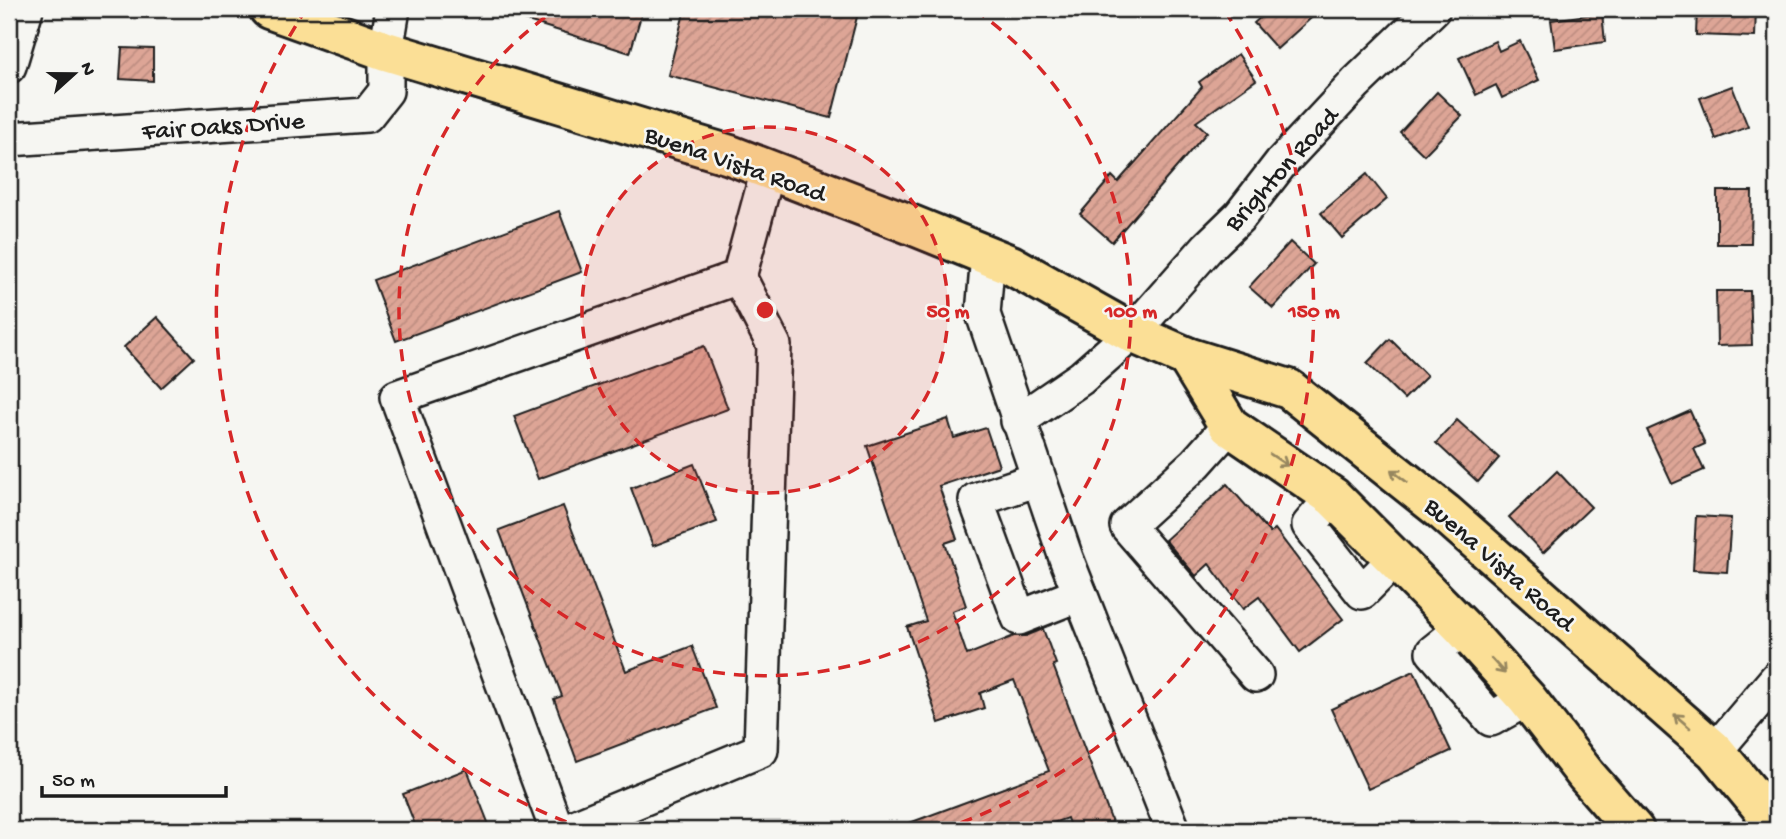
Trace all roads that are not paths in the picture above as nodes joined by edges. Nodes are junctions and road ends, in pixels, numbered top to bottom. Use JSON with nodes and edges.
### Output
{"nodes":[{"id":1,"x":26,"y":9,"type":"edge"},
{"id":2,"x":269,"y":9,"type":"edge"},
{"id":3,"x":393,"y":9,"type":"edge"},
{"id":4,"x":1433,"y":9,"type":"edge"},
{"id":5,"x":386,"y":51,"type":"junction"},
{"id":6,"x":9,"y":66,"type":"edge"},
{"id":7,"x":9,"y":139,"type":"edge"},
{"id":8,"x":768,"y":170,"type":"junction"},
{"id":9,"x":988,"y":256,"type":"junction"},
{"id":10,"x":739,"y":277,"type":"junction"},
{"id":11,"x":1132,"y":332,"type":"junction"},
{"id":12,"x":1187,"y":357,"type":"junction"},
{"id":13,"x":1018,"y":421,"type":"junction"},
{"id":14,"x":1229,"y":426,"type":"junction"},
{"id":15,"x":1038,"y":479,"type":"junction"},
{"id":16,"x":1080,"y":594,"type":"junction"},
{"id":17,"x":1256,"y":675,"type":"dead end"},
{"id":18,"x":1777,"y":678,"type":"edge"},
{"id":19,"x":1715,"y":751,"type":"junction"},
{"id":20,"x":1777,"y":825,"type":"edge"},
{"id":21,"x":1169,"y":829,"type":"edge"},
{"id":22,"x":557,"y":830,"type":"edge"},
{"id":23,"x":567,"y":830,"type":"edge"},
{"id":24,"x":1634,"y":830,"type":"edge"}],
"edges":[{"from":1,"to":6,"type":"street"},
{"from":2,"to":5,"type":"main road","name":"Buena Vista Road"},
{"from":3,"to":5,"type":"street","name":"Fair Oaks Drive"},
{"from":4,"to":11,"type":"street","name":"Brighton Road"},
{"from":5,"to":7,"type":"street","name":"Fair Oaks Drive"},
{"from":5,"to":8,"type":"main road","name":"Buena Vista Road"},
{"from":8,"to":9,"type":"main road","name":"Buena Vista Road"},
{"from":8,"to":10,"type":"street"},
{"from":9,"to":11,"type":"main road","name":"Buena Vista Road"},
{"from":9,"to":13,"type":"street"},
{"from":10,"to":22,"type":"street"},
{"from":10,"to":23,"type":"street"},
{"from":11,"to":12,"type":"main road","name":"Buena Vista Road"},
{"from":11,"to":13,"type":"street","name":"Brighton Road"},
{"from":12,"to":14,"type":"main road"},
{"from":19,"to":12,"type":"main road","name":"Buena Vista Road","one_way":true},
{"from":13,"to":15,"type":"street"},
{"from":14,"to":17,"type":"street"},
{"from":14,"to":24,"type":"main road","one_way":true},
{"from":15,"to":16,"type":"street"},
{"from":15,"to":16,"type":"street"},
{"from":16,"to":21,"type":"street"},
{"from":18,"to":19,"type":"street"},
{"from":19,"to":20,"type":"main road","name":"Buena Vista Road"}]}
